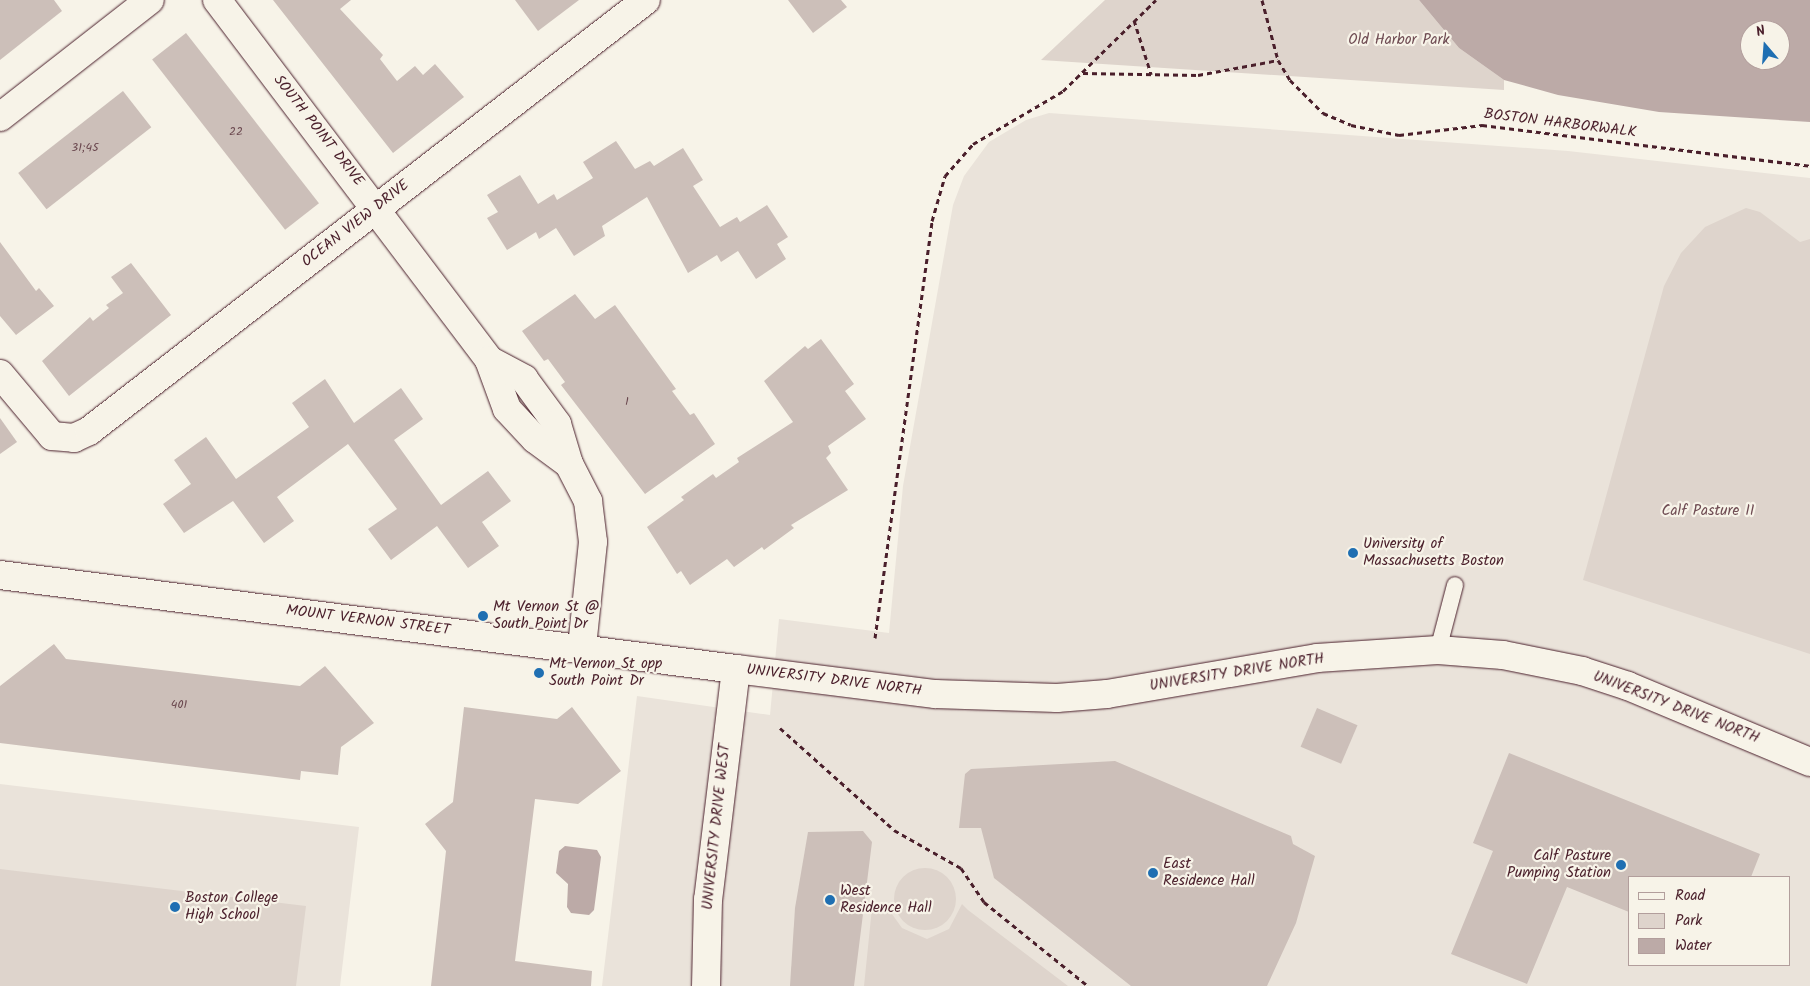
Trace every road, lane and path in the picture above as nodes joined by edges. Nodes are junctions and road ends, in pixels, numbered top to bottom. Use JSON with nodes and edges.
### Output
{"nodes":[{"id":1,"x":150,"y":0,"type":"edge"},
{"id":2,"x":217,"y":0,"type":"edge"},
{"id":3,"x":646,"y":0,"type":"edge"},
{"id":4,"x":1156,"y":0,"type":"edge"},
{"id":5,"x":1262,"y":0,"type":"edge"},
{"id":6,"x":1134,"y":20,"type":"junction"},
{"id":7,"x":1278,"y":60,"type":"junction"},
{"id":8,"x":1082,"y":73,"type":"junction"},
{"id":9,"x":1151,"y":74,"type":"junction"},
{"id":10,"x":0,"y":117,"type":"edge"},
{"id":11,"x":1810,"y":166,"type":"edge"},
{"id":12,"x":377,"y":208,"type":"junction"},
{"id":13,"x":0,"y":374,"type":"edge"},
{"id":14,"x":0,"y":575,"type":"edge"},
{"id":15,"x":1455,"y":586,"type":"dead end"},
{"id":16,"x":875,"y":638,"type":"dead end"},
{"id":17,"x":582,"y":647,"type":"junction"},
{"id":18,"x":1438,"y":650,"type":"junction"},
{"id":19,"x":736,"y":669,"type":"junction"},
{"id":20,"x":780,"y":728,"type":"dead end"},
{"id":21,"x":1810,"y":762,"type":"edge"},
{"id":22,"x":706,"y":986,"type":"edge"},
{"id":23,"x":1088,"y":986,"type":"edge"}],
"edges":[{"from":1,"to":10,"type":"street"},
{"from":2,"to":12,"type":"street","name":"SOUTH POINT DRIVE"},
{"from":3,"to":12,"type":"street","name":"OCEAN VIEW DRIVE"},
{"from":4,"to":6,"type":"path"},
{"from":5,"to":7,"type":"path","name":"BOSTON HARBORWALK"},
{"from":6,"to":8,"type":"path"},
{"from":6,"to":9,"type":"path"},
{"from":7,"to":9,"type":"path"},
{"from":7,"to":11,"type":"path","name":"BOSTON HARBORWALK"},
{"from":8,"to":9,"type":"path"},
{"from":8,"to":16,"type":"path"},
{"from":12,"to":13,"type":"street","name":"OCEAN VIEW DRIVE"},
{"from":12,"to":17,"type":"street","name":"SOUTH POINT DRIVE"},
{"from":14,"to":17,"type":"street","name":"MOUNT VERNON STREET"},
{"from":15,"to":18,"type":"lane"},
{"from":17,"to":19,"type":"street","name":"MOUNT VERNON STREET"},
{"from":18,"to":19,"type":"street","name":"UNIVERSITY DRIVE NORTH"},
{"from":18,"to":21,"type":"street","name":"UNIVERSITY DRIVE NORTH"},
{"from":19,"to":22,"type":"street","name":"UNIVERSITY DRIVE WEST"},
{"from":20,"to":23,"type":"path"}]}
